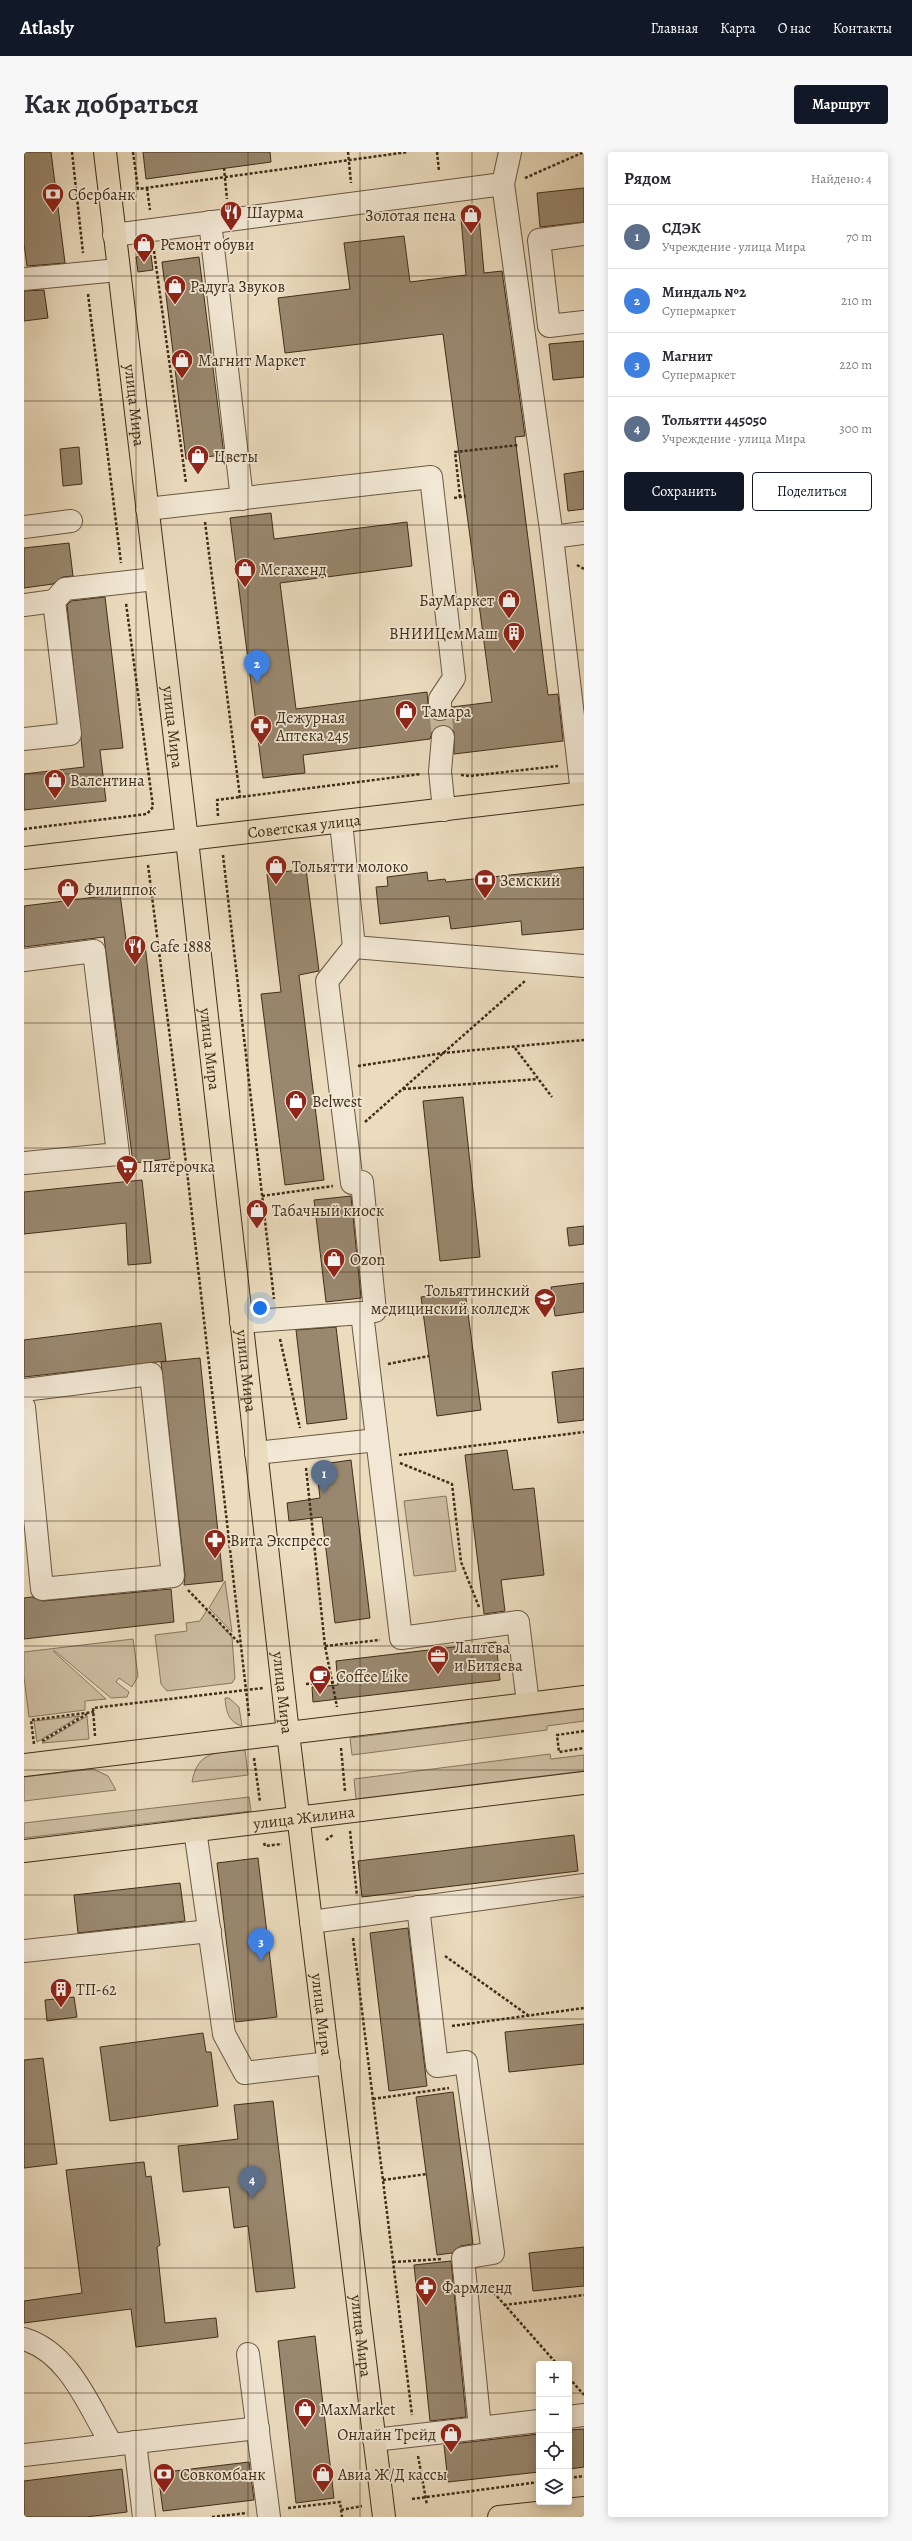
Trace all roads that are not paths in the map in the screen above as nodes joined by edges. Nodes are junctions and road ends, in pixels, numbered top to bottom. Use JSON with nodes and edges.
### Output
{"nodes":[{"id":1,"x":104,"y":152,"type":"edge"},
{"id":2,"x":510,"y":152,"type":"edge"},
{"id":3,"x":513,"y":181,"type":"junction"},
{"id":4,"x":210,"y":222,"type":"junction"},
{"id":5,"x":584,"y":234,"type":"edge"},
{"id":6,"x":114,"y":235,"type":"junction"},
{"id":7,"x":118,"y":270,"type":"junction"},
{"id":8,"x":24,"y":279,"type":"edge"},
{"id":9,"x":584,"y":322,"type":"edge"},
{"id":10,"x":242,"y":499,"type":"junction"},
{"id":11,"x":147,"y":510,"type":"junction"},
{"id":12,"x":71,"y":521,"type":"dead end"},
{"id":13,"x":24,"y":527,"type":"edge"},
{"id":14,"x":584,"y":533,"type":"edge"},
{"id":15,"x":552,"y":537,"type":"junction"},
{"id":16,"x":155,"y":578,"type":"junction"},
{"id":17,"x":54,"y":601,"type":"junction"},
{"id":18,"x":24,"y":605,"type":"edge"},
{"id":19,"x":577,"y":683,"type":"edge"},
{"id":20,"x":440,"y":709,"type":"tunnel mouth"},
{"id":21,"x":443,"y":737,"type":"tunnel mouth"},
{"id":22,"x":24,"y":740,"type":"edge"},
{"id":23,"x":583,"y":793,"type":"edge"},
{"id":24,"x":444,"y":810,"type":"junction"},
{"id":25,"x":341,"y":822,"type":"junction"},
{"id":26,"x":187,"y":840,"type":"junction"},
{"id":27,"x":24,"y":858,"type":"edge"},
{"id":28,"x":354,"y":947,"type":"junction"},
{"id":29,"x":24,"y":960,"type":"edge"},
{"id":30,"x":584,"y":966,"type":"edge"},
{"id":31,"x":24,"y":1163,"type":"edge"},
{"id":32,"x":362,"y":1313,"type":"junction"},
{"id":33,"x":241,"y":1322,"type":"junction"},
{"id":34,"x":24,"y":1390,"type":"edge"},
{"id":35,"x":24,"y":1407,"type":"edge"},
{"id":36,"x":380,"y":1451,"type":"junction"},
{"id":37,"x":256,"y":1453,"type":"junction"},
{"id":38,"x":584,"y":1697,"type":"edge"},
{"id":39,"x":528,"y":1703,"type":"junction"},
{"id":40,"x":288,"y":1733,"type":"junction"},
{"id":41,"x":31,"y":1753,"type":"edge"},
{"id":42,"x":584,"y":1783,"type":"edge"},
{"id":43,"x":298,"y":1817,"type":"junction"},
{"id":44,"x":195,"y":1830,"type":"junction"},
{"id":45,"x":24,"y":1851,"type":"edge"},
{"id":46,"x":584,"y":1885,"type":"edge"},
{"id":47,"x":418,"y":1908,"type":"junction"},
{"id":48,"x":311,"y":1922,"type":"junction"},
{"id":49,"x":210,"y":1931,"type":"junction"},
{"id":50,"x":24,"y":1951,"type":"edge"},
{"id":51,"x":329,"y":2063,"type":"junction"},
{"id":52,"x":24,"y":2339,"type":"edge"},
{"id":53,"x":248,"y":2354,"type":"dead end"},
{"id":54,"x":584,"y":2415,"type":"edge"},
{"id":55,"x":572,"y":2417,"type":"edge"},
{"id":56,"x":536,"y":2420,"type":"edge"},
{"id":57,"x":258,"y":2428,"type":"junction"},
{"id":58,"x":480,"y":2428,"type":"junction"},
{"id":59,"x":374,"y":2440,"type":"junction"},
{"id":60,"x":134,"y":2442,"type":"junction"},
{"id":61,"x":112,"y":2445,"type":"junction"},
{"id":62,"x":24,"y":2455,"type":"edge"},
{"id":63,"x":584,"y":2508,"type":"edge"},
{"id":64,"x":144,"y":2517,"type":"edge"},
{"id":65,"x":269,"y":2517,"type":"edge"},
{"id":66,"x":384,"y":2517,"type":"edge"},
{"id":67,"x":499,"y":2517,"type":"edge"}],
"edges":[{"from":1,"to":6,"type":"main road","name":"улица Мира"},
{"from":2,"to":3,"type":"lane"},
{"from":3,"to":4,"type":"lane"},
{"from":3,"to":15,"type":"lane"},
{"from":4,"to":6,"type":"lane"},
{"from":4,"to":10,"type":"lane"},
{"from":5,"to":9,"type":"lane"},
{"from":6,"to":7,"type":"main road","name":"улица Мира"},
{"from":7,"to":8,"type":"lane"},
{"from":7,"to":11,"type":"main road","name":"улица Мира"},
{"from":10,"to":11,"type":"lane"},
{"from":10,"to":20,"type":"lane"},
{"from":11,"to":16,"type":"main road","name":"улица Мира"},
{"from":12,"to":13,"type":"lane"},
{"from":14,"to":15,"type":"lane"},
{"from":15,"to":19,"type":"lane"},
{"from":16,"to":17,"type":"lane"},
{"from":16,"to":26,"type":"main road","name":"улица Мира"},
{"from":17,"to":18,"type":"lane"},
{"from":17,"to":22,"type":"lane"},
{"from":19,"to":23,"type":"lane"},
{"from":21,"to":24,"type":"lane"},
{"from":23,"to":24,"type":"main road","name":"Советская улица"},
{"from":24,"to":25,"type":"main road","name":"Советская улица"},
{"from":25,"to":26,"type":"main road","name":"Советская улица"},
{"from":25,"to":28,"type":"lane"},
{"from":26,"to":27,"type":"main road","name":"Советская улица"},
{"from":26,"to":33,"type":"main road","name":"улица Мира"},
{"from":28,"to":30,"type":"lane"},
{"from":28,"to":32,"type":"lane"},
{"from":29,"to":31,"type":"lane"},
{"from":32,"to":33,"type":"lane"},
{"from":32,"to":36,"type":"lane"},
{"from":33,"to":37,"type":"main road","name":"улица Мира"},
{"from":34,"to":35,"type":"lane"},
{"from":36,"to":37,"type":"lane"},
{"from":36,"to":39,"type":"lane"},
{"from":37,"to":40,"type":"main road","name":"улица Мира"},
{"from":38,"to":39,"type":"main road"},
{"from":39,"to":40,"type":"main road"},
{"from":40,"to":41,"type":"main road"},
{"from":40,"to":43,"type":"main road","name":"улица Мира"},
{"from":42,"to":43,"type":"main road","name":"улица Жилина"},
{"from":43,"to":44,"type":"main road","name":"улица Жилина"},
{"from":43,"to":48,"type":"main road","name":"улица Мира"},
{"from":44,"to":45,"type":"main road","name":"улица Жилина"},
{"from":44,"to":49,"type":"lane"},
{"from":46,"to":47,"type":"lane"},
{"from":47,"to":48,"type":"lane"},
{"from":47,"to":58,"type":"lane"},
{"from":48,"to":51,"type":"main road","name":"улица Мира"},
{"from":49,"to":50,"type":"lane"},
{"from":49,"to":51,"type":"lane"},
{"from":51,"to":59,"type":"main road","name":"улица Мира"},
{"from":52,"to":61,"type":"lane"},
{"from":53,"to":57,"type":"lane"},
{"from":54,"to":55,"type":"lane"},
{"from":56,"to":58,"type":"lane"},
{"from":57,"to":60,"type":"lane"},
{"from":57,"to":65,"type":"lane"},
{"from":58,"to":59,"type":"lane"},
{"from":59,"to":66,"type":"main road","name":"улица Мира"},
{"from":60,"to":61,"type":"lane"},
{"from":60,"to":64,"type":"lane"},
{"from":61,"to":62,"type":"lane"},
{"from":63,"to":67,"type":"main road"}]}
